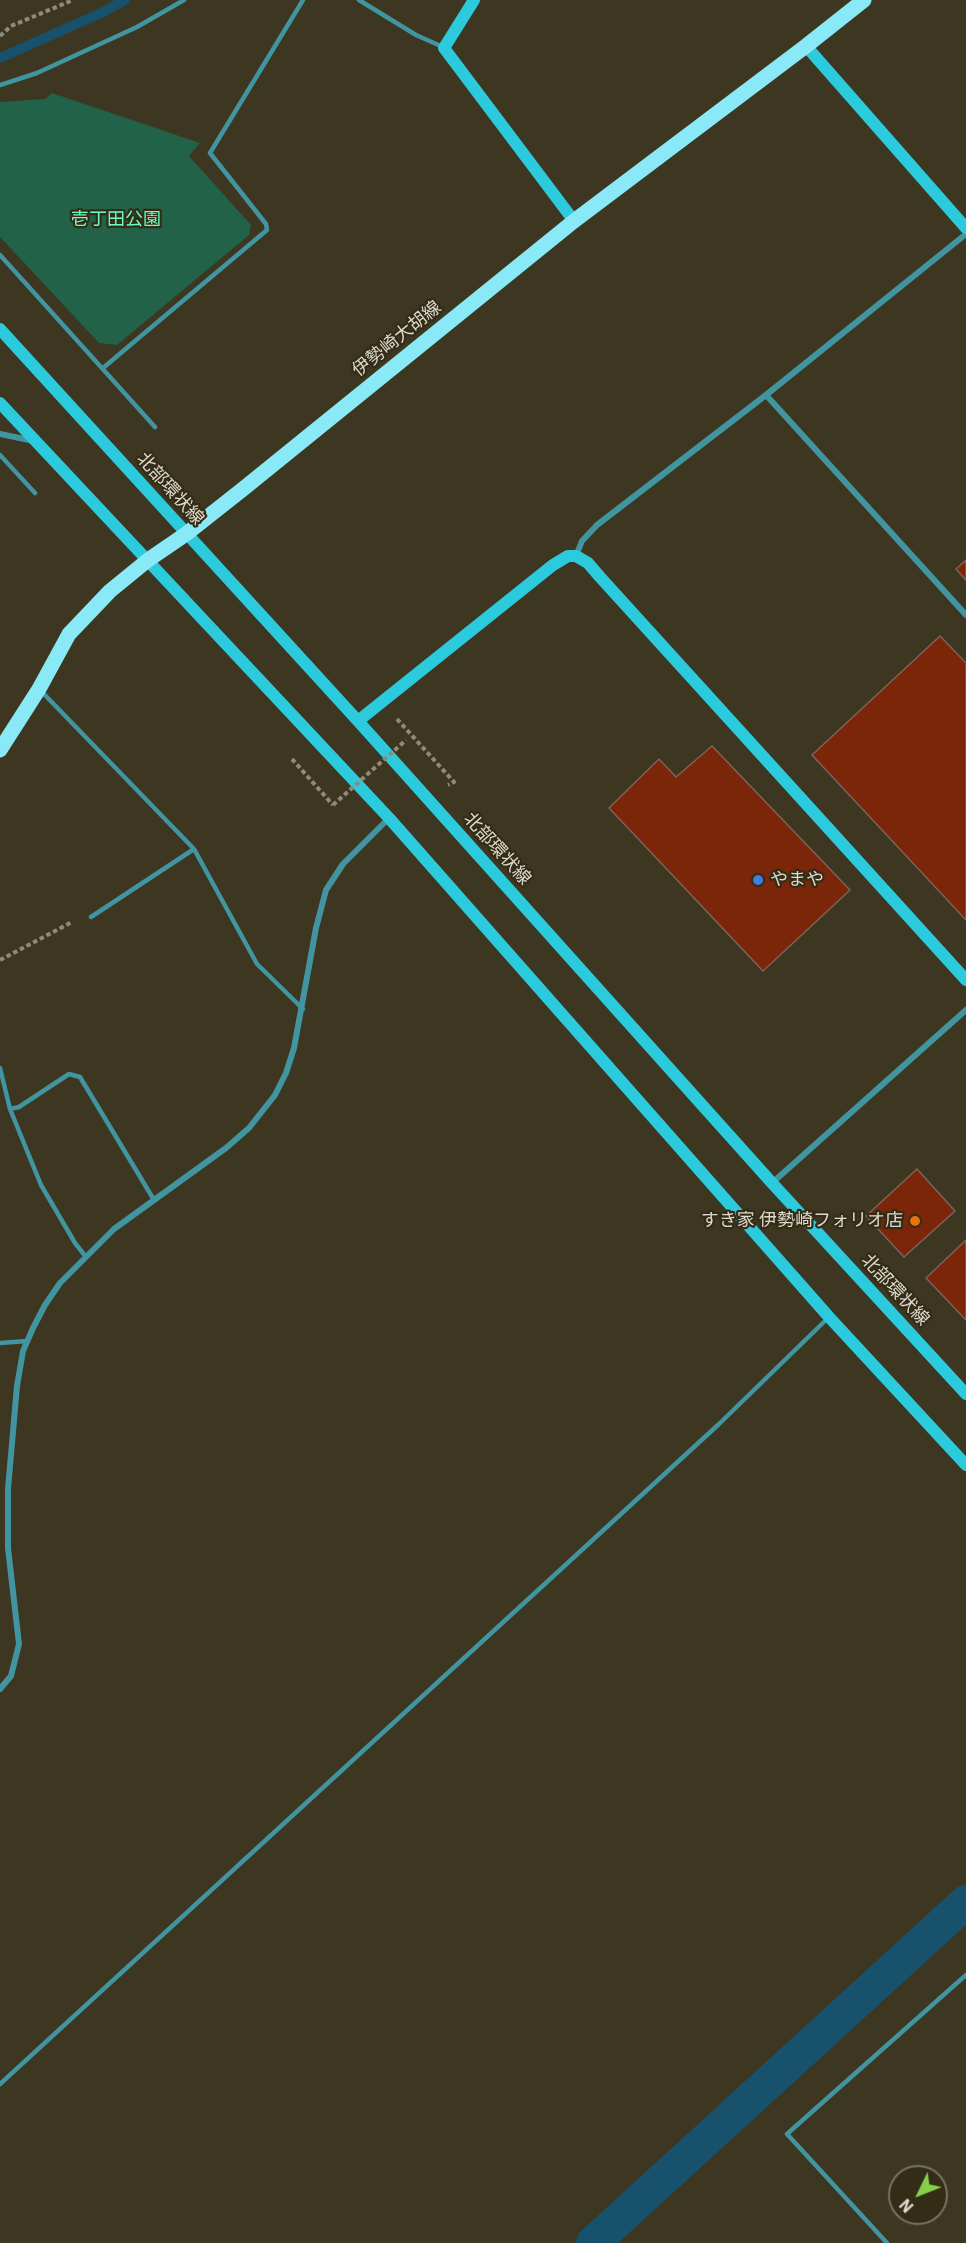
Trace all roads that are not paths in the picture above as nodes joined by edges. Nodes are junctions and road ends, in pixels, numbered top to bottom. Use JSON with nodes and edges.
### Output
{"nodes":[{"id":1,"x":184,"y":0,"type":"edge"},
{"id":2,"x":303,"y":0,"type":"edge"},
{"id":3,"x":359,"y":0,"type":"edge"},
{"id":4,"x":474,"y":0,"type":"edge"},
{"id":5,"x":864,"y":0,"type":"edge"},
{"id":6,"x":806,"y":46,"type":"junction"},
{"id":7,"x":444,"y":48,"type":"junction"},
{"id":8,"x":0,"y":84,"type":"edge"},
{"id":9,"x":574,"y":221,"type":"junction"},
{"id":10,"x":966,"y":228,"type":"edge"},
{"id":11,"x":966,"y":234,"type":"edge"},
{"id":12,"x":0,"y":255,"type":"edge"},
{"id":13,"x":0,"y":329,"type":"edge"},
{"id":14,"x":103,"y":368,"type":"junction"},
{"id":15,"x":766,"y":395,"type":"junction"},
{"id":16,"x":0,"y":403,"type":"edge"},
{"id":17,"x":156,"y":427,"type":"dead end"},
{"id":18,"x":0,"y":434,"type":"edge"},
{"id":19,"x":35,"y":441,"type":"junction"},
{"id":20,"x":0,"y":455,"type":"edge"},
{"id":21,"x":35,"y":493,"type":"dead end"},
{"id":22,"x":186,"y":534,"type":"junction"},
{"id":23,"x":576,"y":556,"type":"junction"},
{"id":24,"x":148,"y":560,"type":"junction"},
{"id":25,"x":966,"y":615,"type":"edge"},
{"id":26,"x":39,"y":689,"type":"junction"},
{"id":27,"x":358,"y":721,"type":"junction"},
{"id":28,"x":0,"y":750,"type":"edge"},
{"id":29,"x":389,"y":819,"type":"junction"},
{"id":30,"x":194,"y":849,"type":"junction"},
{"id":31,"x":90,"y":917,"type":"road end"},
{"id":32,"x":966,"y":980,"type":"edge"},
{"id":33,"x":303,"y":1009,"type":"junction"},
{"id":34,"x":966,"y":1010,"type":"edge"},
{"id":35,"x":0,"y":1068,"type":"edge"},
{"id":36,"x":10,"y":1110,"type":"junction"},
{"id":37,"x":772,"y":1183,"type":"junction"},
{"id":38,"x":154,"y":1200,"type":"junction"},
{"id":39,"x":86,"y":1257,"type":"junction"},
{"id":40,"x":829,"y":1317,"type":"junction"},
{"id":41,"x":27,"y":1341,"type":"junction"},
{"id":42,"x":0,"y":1343,"type":"edge"},
{"id":43,"x":966,"y":1394,"type":"edge"},
{"id":44,"x":966,"y":1465,"type":"edge"},
{"id":45,"x":0,"y":1556,"type":"edge"},
{"id":46,"x":9,"y":1559,"type":"junction"},
{"id":47,"x":0,"y":1689,"type":"edge"},
{"id":48,"x":966,"y":1975,"type":"edge"},
{"id":49,"x":0,"y":2084,"type":"edge"},
{"id":50,"x":887,"y":2243,"type":"edge"}],
"edges":[{"from":1,"to":8,"type":"lane"},
{"from":2,"to":14,"type":"lane"},
{"from":3,"to":7,"type":"lane"},
{"from":4,"to":7,"type":"street"},
{"from":5,"to":6,"type":"main road","name":"伊勢崎大胡線"},
{"from":6,"to":9,"type":"main road","name":"伊勢崎大胡線"},
{"from":6,"to":10,"type":"street"},
{"from":7,"to":9,"type":"street"},
{"from":9,"to":22,"type":"main road","name":"伊勢崎大胡線"},
{"from":11,"to":15,"type":"street"},
{"from":12,"to":14,"type":"lane"},
{"from":13,"to":22,"type":"street","name":"北部環状線"},
{"from":14,"to":17,"type":"lane"},
{"from":15,"to":23,"type":"street"},
{"from":15,"to":25,"type":"street"},
{"from":16,"to":19,"type":"street"},
{"from":18,"to":19,"type":"street"},
{"from":19,"to":24,"type":"street"},
{"from":20,"to":21,"type":"lane"},
{"from":22,"to":24,"type":"main road","name":"伊勢崎大胡線"},
{"from":22,"to":27,"type":"street","name":"北部環状線"},
{"from":23,"to":27,"type":"street"},
{"from":23,"to":32,"type":"street"},
{"from":24,"to":26,"type":"main road","name":"伊勢崎大胡線"},
{"from":24,"to":29,"type":"street"},
{"from":26,"to":28,"type":"main road","name":"伊勢崎大胡線"},
{"from":26,"to":30,"type":"lane"},
{"from":27,"to":37,"type":"street","name":"北部環状線"},
{"from":29,"to":33,"type":"street"},
{"from":29,"to":40,"type":"street"},
{"from":30,"to":31,"type":"lane"},
{"from":30,"to":33,"type":"lane"},
{"from":33,"to":38,"type":"street"},
{"from":34,"to":37,"type":"street"},
{"from":35,"to":36,"type":"lane"},
{"from":36,"to":38,"type":"lane"},
{"from":36,"to":39,"type":"lane"},
{"from":37,"to":43,"type":"street","name":"北部環状線"},
{"from":38,"to":39,"type":"street"},
{"from":39,"to":41,"type":"street"},
{"from":40,"to":44,"type":"street"},
{"from":40,"to":49,"type":"lane"},
{"from":41,"to":42,"type":"lane"},
{"from":41,"to":46,"type":"street"},
{"from":45,"to":46,"type":"street"},
{"from":46,"to":47,"type":"street"},
{"from":48,"to":50,"type":"lane"}]}
